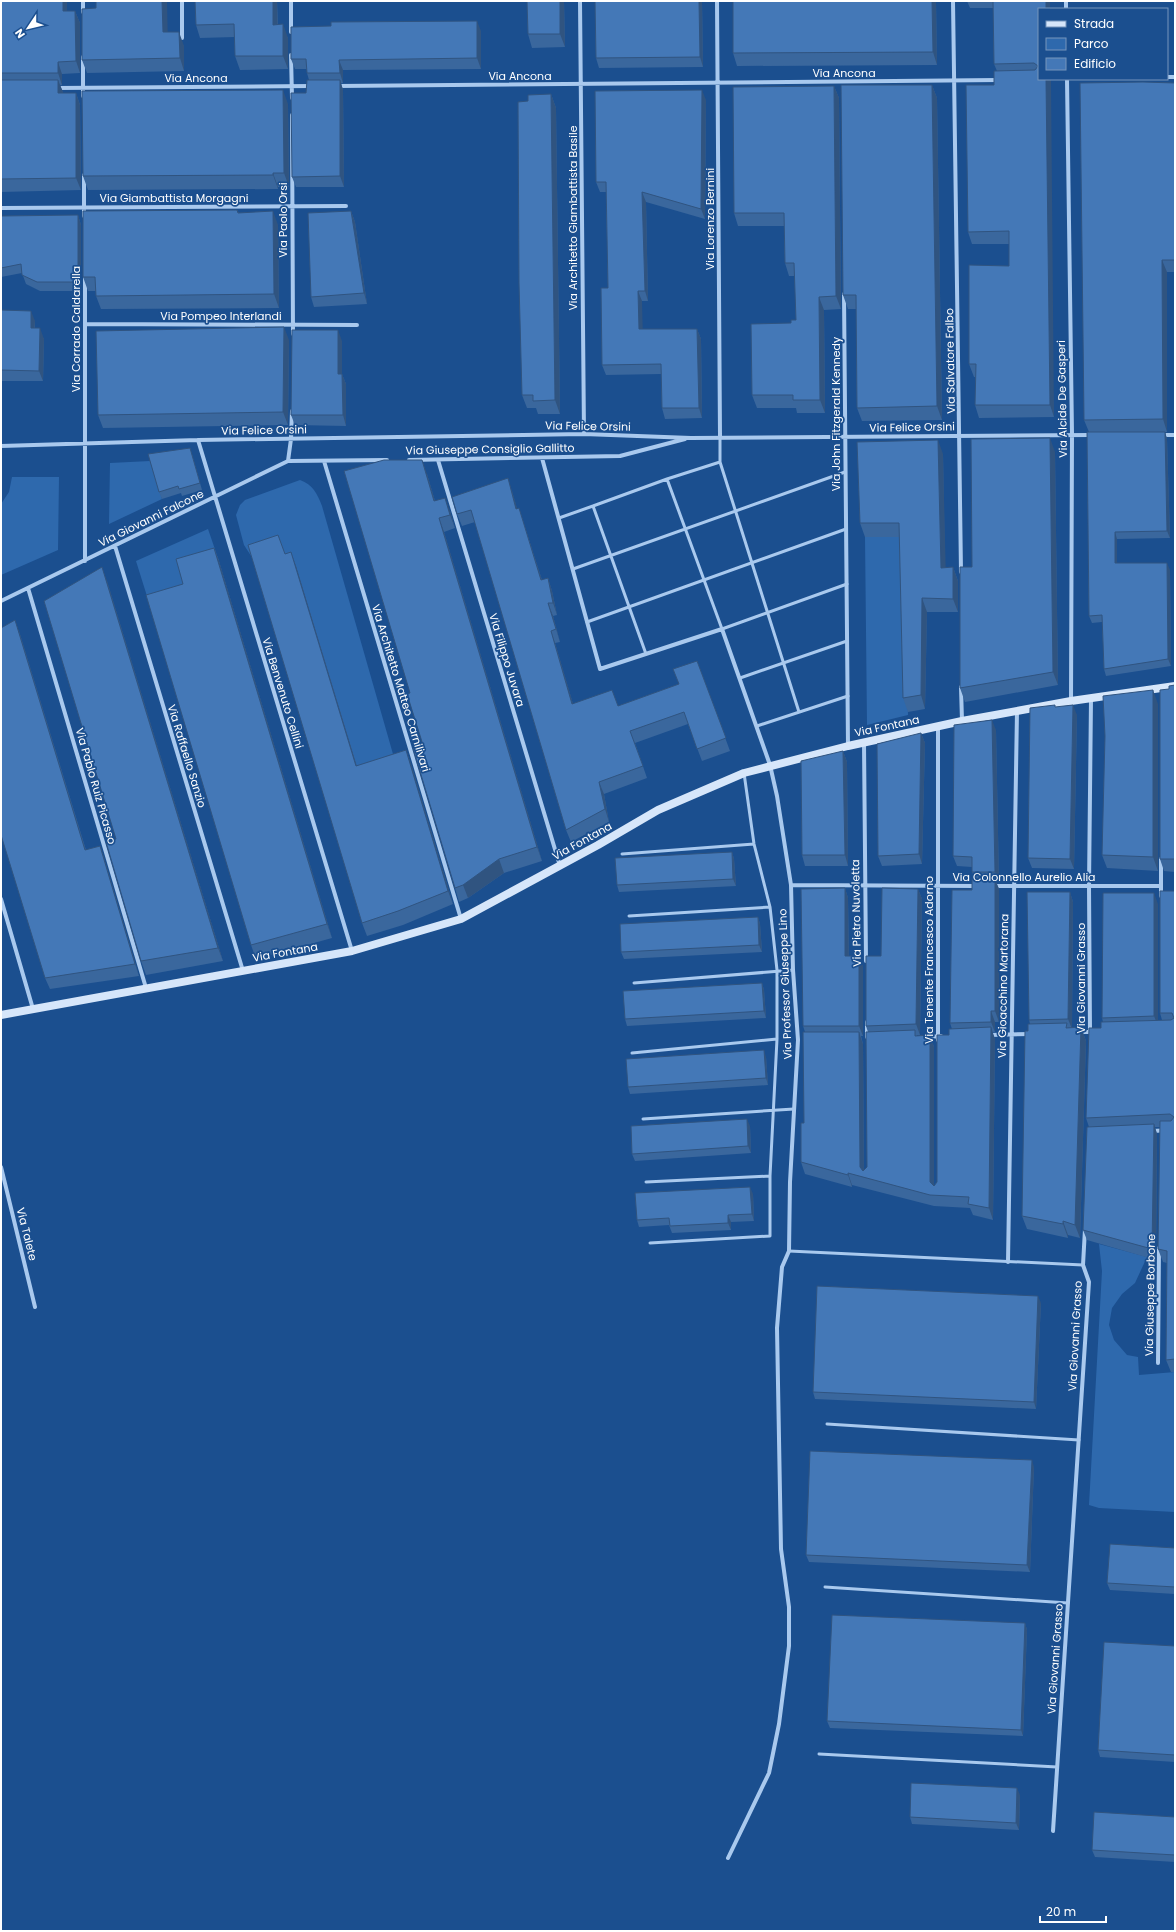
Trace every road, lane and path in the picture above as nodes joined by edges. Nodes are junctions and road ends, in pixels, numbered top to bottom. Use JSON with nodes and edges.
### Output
{"nodes":[{"id":1,"x":83,"y":1,"type":"edge"},
{"id":2,"x":182,"y":1,"type":"edge"},
{"id":3,"x":291,"y":1,"type":"edge"},
{"id":4,"x":580,"y":1,"type":"edge"},
{"id":5,"x":717,"y":1,"type":"edge"},
{"id":6,"x":954,"y":1,"type":"edge"},
{"id":7,"x":83,"y":17,"type":"edge"},
{"id":8,"x":182,"y":38,"type":"dead end"},
{"id":9,"x":291,"y":40,"type":"edge"},
{"id":10,"x":83,"y":48,"type":"edge"},
{"id":11,"x":291,"y":48,"type":"edge"},
{"id":12,"x":1008,"y":80,"type":"edge"},
{"id":13,"x":1067,"y":80,"type":"edge"},
{"id":14,"x":842,"y":82,"type":"junction"},
{"id":15,"x":955,"y":82,"type":"junction"},
{"id":16,"x":718,"y":83,"type":"junction"},
{"id":17,"x":581,"y":84,"type":"junction"},
{"id":18,"x":292,"y":86,"type":"junction"},
{"id":19,"x":315,"y":86,"type":"edge"},
{"id":20,"x":331,"y":86,"type":"edge"},
{"id":21,"x":53,"y":88,"type":"edge"},
{"id":22,"x":83,"y":88,"type":"junction"},
{"id":23,"x":842,"y":90,"type":"edge"},
{"id":24,"x":292,"y":101,"type":"edge"},
{"id":25,"x":83,"y":104,"type":"edge"},
{"id":26,"x":292,"y":109,"type":"edge"},
{"id":27,"x":84,"y":168,"type":"edge"},
{"id":28,"x":346,"y":206,"type":"dead end"},
{"id":29,"x":84,"y":207,"type":"junction"},
{"id":30,"x":292,"y":207,"type":"junction"},
{"id":31,"x":1,"y":208,"type":"edge"},
{"id":32,"x":84,"y":223,"type":"edge"},
{"id":33,"x":85,"y":270,"type":"edge"},
{"id":34,"x":844,"y":287,"type":"edge"},
{"id":35,"x":85,"y":324,"type":"junction"},
{"id":36,"x":357,"y":325,"type":"dead end"},
{"id":37,"x":293,"y":326,"type":"junction"},
{"id":38,"x":293,"y":341,"type":"edge"},
{"id":39,"x":292,"y":409,"type":"edge"},
{"id":40,"x":584,"y":434,"type":"junction"},
{"id":41,"x":1072,"y":434,"type":"junction"},
{"id":42,"x":960,"y":435,"type":"junction"},
{"id":43,"x":1095,"y":435,"type":"edge"},
{"id":44,"x":1159,"y":435,"type":"edge"},
{"id":45,"x":1175,"y":435,"type":"edge"},
{"id":46,"x":720,"y":436,"type":"junction"},
{"id":47,"x":691,"y":438,"type":"junction"},
{"id":48,"x":845,"y":438,"type":"junction"},
{"id":49,"x":291,"y":439,"type":"junction"},
{"id":50,"x":198,"y":440,"type":"junction"},
{"id":51,"x":85,"y":445,"type":"junction"},
{"id":52,"x":1,"y":446,"type":"edge"},
{"id":53,"x":542,"y":458,"type":"junction"},
{"id":54,"x":392,"y":460,"type":"edge"},
{"id":55,"x":400,"y":460,"type":"edge"},
{"id":56,"x":438,"y":460,"type":"junction"},
{"id":57,"x":288,"y":461,"type":"junction"},
{"id":58,"x":324,"y":461,"type":"junction"},
{"id":59,"x":720,"y":462,"type":"junction"},
{"id":60,"x":845,"y":472,"type":"junction"},
{"id":61,"x":667,"y":479,"type":"junction"},
{"id":62,"x":215,"y":497,"type":"junction"},
{"id":63,"x":593,"y":506,"type":"junction"},
{"id":64,"x":736,"y":511,"type":"junction"},
{"id":65,"x":559,"y":518,"type":"junction"},
{"id":66,"x":685,"y":529,"type":"junction"},
{"id":67,"x":846,"y":529,"type":"junction"},
{"id":68,"x":115,"y":546,"type":"junction"},
{"id":69,"x":611,"y":556,"type":"junction"},
{"id":70,"x":85,"y":561,"type":"junction"},
{"id":71,"x":752,"y":563,"type":"junction"},
{"id":72,"x":573,"y":570,"type":"junction"},
{"id":73,"x":961,"y":578,"type":"edge"},
{"id":74,"x":704,"y":580,"type":"junction"},
{"id":75,"x":846,"y":584,"type":"junction"},
{"id":76,"x":28,"y":588,"type":"junction"},
{"id":77,"x":1,"y":601,"type":"edge"},
{"id":78,"x":629,"y":607,"type":"junction"},
{"id":79,"x":768,"y":612,"type":"junction"},
{"id":80,"x":587,"y":622,"type":"junction"},
{"id":81,"x":722,"y":629,"type":"junction"},
{"id":82,"x":847,"y":641,"type":"junction"},
{"id":83,"x":646,"y":654,"type":"junction"},
{"id":84,"x":784,"y":663,"type":"junction"},
{"id":85,"x":740,"y":678,"type":"junction"},
{"id":86,"x":961,"y":681,"type":"edge"},
{"id":87,"x":1175,"y":686,"type":"edge"},
{"id":88,"x":848,"y":696,"type":"junction"},
{"id":89,"x":1092,"y":699,"type":"junction"},
{"id":90,"x":1071,"y":701,"type":"junction"},
{"id":91,"x":1017,"y":711,"type":"junction"},
{"id":92,"x":800,"y":712,"type":"junction"},
{"id":93,"x":962,"y":721,"type":"junction"},
{"id":94,"x":757,"y":726,"type":"junction"},
{"id":95,"x":938,"y":726,"type":"junction"},
{"id":96,"x":864,"y":743,"type":"junction"},
{"id":97,"x":848,"y":746,"type":"junction"},
{"id":98,"x":770,"y":765,"type":"junction"},
{"id":99,"x":744,"y":773,"type":"junction"},
{"id":100,"x":754,"y":844,"type":"junction"},
{"id":101,"x":622,"y":854,"type":"dead end"},
{"id":102,"x":1161,"y":855,"type":"edge"},
{"id":103,"x":560,"y":866,"type":"junction"},
{"id":104,"x":791,"y":885,"type":"junction"},
{"id":105,"x":865,"y":885,"type":"junction"},
{"id":106,"x":938,"y":886,"type":"junction"},
{"id":107,"x":1014,"y":886,"type":"junction"},
{"id":108,"x":1089,"y":886,"type":"junction"},
{"id":109,"x":1161,"y":886,"type":"junction"},
{"id":110,"x":1,"y":900,"type":"edge"},
{"id":111,"x":1161,"y":902,"type":"edge"},
{"id":112,"x":770,"y":907,"type":"junction"},
{"id":113,"x":628,"y":916,"type":"dead end"},
{"id":114,"x":461,"y":919,"type":"junction"},
{"id":115,"x":352,"y":952,"type":"junction"},
{"id":116,"x":777,"y":970,"type":"junction"},
{"id":117,"x":793,"y":970,"type":"junction"},
{"id":118,"x":866,"y":970,"type":"edge"},
{"id":119,"x":243,"y":971,"type":"junction"},
{"id":120,"x":634,"y":983,"type":"dead end"},
{"id":121,"x":147,"y":989,"type":"junction"},
{"id":122,"x":33,"y":1009,"type":"junction"},
{"id":123,"x":1,"y":1015,"type":"edge"},
{"id":124,"x":867,"y":1016,"type":"edge"},
{"id":125,"x":1098,"y":1031,"type":"edge"},
{"id":126,"x":1074,"y":1032,"type":"edge"},
{"id":127,"x":1090,"y":1032,"type":"junction"},
{"id":128,"x":1035,"y":1034,"type":"edge"},
{"id":129,"x":982,"y":1035,"type":"edge"},
{"id":130,"x":1012,"y":1035,"type":"junction"},
{"id":131,"x":938,"y":1036,"type":"junction"},
{"id":132,"x":946,"y":1036,"type":"edge"},
{"id":133,"x":922,"y":1037,"type":"edge"},
{"id":134,"x":776,"y":1039,"type":"junction"},
{"id":135,"x":875,"y":1039,"type":"edge"},
{"id":136,"x":798,"y":1040,"type":"junction"},
{"id":137,"x":806,"y":1040,"type":"edge"},
{"id":138,"x":859,"y":1040,"type":"edge"},
{"id":139,"x":867,"y":1040,"type":"junction"},
{"id":140,"x":1090,"y":1040,"type":"edge"},
{"id":141,"x":938,"y":1044,"type":"edge"},
{"id":142,"x":632,"y":1053,"type":"dead end"},
{"id":143,"x":794,"y":1109,"type":"junction"},
{"id":144,"x":774,"y":1110,"type":"junction"},
{"id":145,"x":643,"y":1119,"type":"dead end"},
{"id":146,"x":1175,"y":1130,"type":"edge"},
{"id":147,"x":1161,"y":1131,"type":"junction"},
{"id":148,"x":1146,"y":1132,"type":"edge"},
{"id":149,"x":1161,"y":1139,"type":"edge"},
{"id":150,"x":1,"y":1167,"type":"edge"},
{"id":151,"x":770,"y":1176,"type":"junction"},
{"id":152,"x":646,"y":1182,"type":"dead end"},
{"id":153,"x":1085,"y":1227,"type":"edge"},
{"id":154,"x":1159,"y":1239,"type":"edge"},
{"id":155,"x":650,"y":1243,"type":"dead end"},
{"id":156,"x":789,"y":1251,"type":"junction"},
{"id":157,"x":1008,"y":1262,"type":"junction"},
{"id":158,"x":1083,"y":1265,"type":"junction"},
{"id":159,"x":35,"y":1307,"type":"dead end"},
{"id":160,"x":1158,"y":1363,"type":"dead end"},
{"id":161,"x":827,"y":1424,"type":"dead end"},
{"id":162,"x":1079,"y":1440,"type":"junction"},
{"id":163,"x":825,"y":1587,"type":"dead end"},
{"id":164,"x":1068,"y":1603,"type":"junction"},
{"id":165,"x":820,"y":1754,"type":"dead end"},
{"id":166,"x":1057,"y":1767,"type":"junction"},
{"id":167,"x":1053,"y":1831,"type":"dead end"},
{"id":168,"x":728,"y":1858,"type":"dead end"}],
"edges":[{"from":1,"to":7,"type":"street"},
{"from":2,"to":8,"type":"street"},
{"from":3,"to":9,"type":"street"},
{"from":4,"to":17,"type":"street","name":"Via Architetto Giambattista Basile"},
{"from":5,"to":16,"type":"street","name":"Via Lorenzo Bernini"},
{"from":6,"to":15,"type":"street","name":"Via Salvatore Falbo"},
{"from":10,"to":22,"type":"street"},
{"from":11,"to":18,"type":"street"},
{"from":12,"to":15,"type":"street","name":"Via Ancona"},
{"from":13,"to":41,"type":"street","name":"Via Alcide De Gasperi"},
{"from":14,"to":15,"type":"street","name":"Via Ancona"},
{"from":14,"to":16,"type":"street","name":"Via Ancona"},
{"from":14,"to":23,"type":"street"},
{"from":15,"to":42,"type":"street","name":"Via Salvatore Falbo"},
{"from":16,"to":17,"type":"street","name":"Via Ancona"},
{"from":16,"to":46,"type":"street","name":"Via Lorenzo Bernini"},
{"from":17,"to":20,"type":"street","name":"Via Ancona"},
{"from":17,"to":40,"type":"street","name":"Via Architetto Giambattista Basile"},
{"from":18,"to":19,"type":"street","name":"Via Ancona"},
{"from":18,"to":22,"type":"street","name":"Via Ancona"},
{"from":18,"to":24,"type":"street"},
{"from":21,"to":22,"type":"street","name":"Via Ancona"},
{"from":22,"to":25,"type":"street"},
{"from":26,"to":30,"type":"street","name":"Via Paolo Orsi"},
{"from":27,"to":29,"type":"street"},
{"from":28,"to":30,"type":"street","name":"Via Giambattista Morgagni"},
{"from":29,"to":30,"type":"street","name":"Via Giambattista Morgagni"},
{"from":29,"to":31,"type":"street","name":"Via Giambattista Morgagni"},
{"from":29,"to":32,"type":"street"},
{"from":30,"to":37,"type":"street","name":"Via Paolo Orsi"},
{"from":33,"to":35,"type":"street","name":"Via Corrado Caldarella"},
{"from":34,"to":48,"type":"street","name":"Via John Fitzgerald Kennedy"},
{"from":35,"to":37,"type":"street","name":"Via Pompeo Interlandi"},
{"from":35,"to":51,"type":"street","name":"Via Corrado Caldarella"},
{"from":36,"to":37,"type":"street","name":"Via Pompeo Interlandi"},
{"from":37,"to":38,"type":"street","name":"Via Paolo Orsi"},
{"from":39,"to":49,"type":"street"},
{"from":40,"to":47,"type":"street","name":"Via Felice Orsini"},
{"from":40,"to":49,"type":"street","name":"Via Felice Orsini"},
{"from":41,"to":42,"type":"street","name":"Via Felice Orsini"},
{"from":41,"to":43,"type":"street","name":"Via Felice Orsini"},
{"from":41,"to":90,"type":"street","name":"Via Alcide De Gasperi"},
{"from":42,"to":48,"type":"street","name":"Via Felice Orsini"},
{"from":42,"to":73,"type":"street","name":"Via Salvatore Falbo"},
{"from":44,"to":45,"type":"street"},
{"from":46,"to":47,"type":"street","name":"Via Felice Orsini"},
{"from":46,"to":48,"type":"street","name":"Via Felice Orsini"},
{"from":46,"to":59,"type":"lane"},
{"from":47,"to":53,"type":"street","name":"Via Giuseppe Consiglio Gallitto"},
{"from":48,"to":60,"type":"street","name":"Via John Fitzgerald Kennedy"},
{"from":49,"to":50,"type":"street","name":"Via Felice Orsini"},
{"from":49,"to":57,"type":"street"},
{"from":50,"to":51,"type":"street","name":"Via Felice Orsini"},
{"from":50,"to":62,"type":"street","name":"Via Benvenuto Cellini"},
{"from":51,"to":52,"type":"street","name":"Via Felice Orsini"},
{"from":51,"to":70,"type":"street","name":"Via Corrado Caldarella"},
{"from":53,"to":56,"type":"street","name":"Via Giuseppe Consiglio Gallitto"},
{"from":53,"to":65,"type":"street"},
{"from":54,"to":58,"type":"street","name":"Via Giuseppe Consiglio Gallitto"},
{"from":55,"to":56,"type":"street","name":"Via Giuseppe Consiglio Gallitto"},
{"from":56,"to":103,"type":"street","name":"Via Filippo Juvara"},
{"from":57,"to":58,"type":"street","name":"Via Giuseppe Consiglio Gallitto"},
{"from":57,"to":62,"type":"street","name":"Via Giovanni Falcone"},
{"from":58,"to":114,"type":"street","name":"Via Architetto Matteo Carnilivari"},
{"from":59,"to":61,"type":"lane"},
{"from":59,"to":64,"type":"lane"},
{"from":60,"to":64,"type":"lane"},
{"from":60,"to":67,"type":"street","name":"Via John Fitzgerald Kennedy"},
{"from":61,"to":63,"type":"lane"},
{"from":61,"to":66,"type":"lane"},
{"from":62,"to":68,"type":"street","name":"Via Giovanni Falcone"},
{"from":62,"to":115,"type":"street","name":"Via Benvenuto Cellini"},
{"from":63,"to":65,"type":"lane"},
{"from":63,"to":69,"type":"lane"},
{"from":64,"to":66,"type":"lane"},
{"from":64,"to":71,"type":"lane"},
{"from":65,"to":72,"type":"street"},
{"from":66,"to":69,"type":"lane"},
{"from":66,"to":74,"type":"lane"},
{"from":67,"to":71,"type":"lane"},
{"from":67,"to":75,"type":"street","name":"Via John Fitzgerald Kennedy"},
{"from":68,"to":70,"type":"street","name":"Via Giovanni Falcone"},
{"from":68,"to":119,"type":"street","name":"Via Raffaello Sanzio"},
{"from":69,"to":72,"type":"lane"},
{"from":69,"to":78,"type":"lane"},
{"from":70,"to":76,"type":"street","name":"Via Giovanni Falcone"},
{"from":71,"to":74,"type":"lane"},
{"from":71,"to":79,"type":"lane"},
{"from":72,"to":80,"type":"street"},
{"from":74,"to":78,"type":"lane"},
{"from":74,"to":81,"type":"lane"},
{"from":75,"to":79,"type":"lane"},
{"from":75,"to":82,"type":"street","name":"Via John Fitzgerald Kennedy"},
{"from":76,"to":77,"type":"street","name":"Via Giovanni Falcone"},
{"from":76,"to":121,"type":"street","name":"Via Pablo Ruiz Picasso"},
{"from":78,"to":80,"type":"lane"},
{"from":78,"to":83,"type":"lane"},
{"from":79,"to":81,"type":"lane"},
{"from":79,"to":84,"type":"lane"},
{"from":80,"to":83,"type":"street"},
{"from":81,"to":83,"type":"street"},
{"from":81,"to":85,"type":"street","name":"Via Professor Giuseppe Lino"},
{"from":82,"to":84,"type":"lane"},
{"from":82,"to":88,"type":"street","name":"Via John Fitzgerald Kennedy"},
{"from":84,"to":85,"type":"lane"},
{"from":84,"to":92,"type":"lane"},
{"from":85,"to":94,"type":"street","name":"Via Professor Giuseppe Lino"},
{"from":86,"to":93,"type":"street"},
{"from":87,"to":89,"type":"street","name":"Via Fontana"},
{"from":88,"to":92,"type":"lane"},
{"from":88,"to":97,"type":"street","name":"Via John Fitzgerald Kennedy"},
{"from":89,"to":90,"type":"street","name":"Via Fontana"},
{"from":89,"to":108,"type":"street","name":"Via Giovanni Grasso"},
{"from":90,"to":91,"type":"street","name":"Via Fontana"},
{"from":91,"to":93,"type":"street","name":"Via Fontana"},
{"from":91,"to":107,"type":"street","name":"Via Gioacchino Martorana"},
{"from":92,"to":94,"type":"lane"},
{"from":93,"to":95,"type":"street","name":"Via Fontana"},
{"from":94,"to":98,"type":"street","name":"Via Professor Giuseppe Lino"},
{"from":95,"to":96,"type":"street","name":"Via Fontana"},
{"from":95,"to":106,"type":"street","name":"Via Tenente Francesco Adorno"},
{"from":96,"to":97,"type":"street","name":"Via Fontana"},
{"from":96,"to":105,"type":"street","name":"Via Pietro Nuvoletta"},
{"from":97,"to":98,"type":"street","name":"Via Fontana"},
{"from":98,"to":99,"type":"street","name":"Via Fontana"},
{"from":98,"to":104,"type":"street","name":"Via Professor Giuseppe Lino"},
{"from":99,"to":100,"type":"lane"},
{"from":99,"to":103,"type":"street","name":"Via Fontana"},
{"from":100,"to":101,"type":"lane"},
{"from":100,"to":112,"type":"lane"},
{"from":102,"to":109,"type":"street"},
{"from":103,"to":114,"type":"street","name":"Via Fontana"},
{"from":104,"to":105,"type":"street","name":"Via Colonnello Aurelio Alia"},
{"from":104,"to":117,"type":"street","name":"Via Professor Giuseppe Lino"},
{"from":105,"to":106,"type":"street","name":"Via Colonnello Aurelio Alia"},
{"from":105,"to":118,"type":"street","name":"Via Pietro Nuvoletta"},
{"from":106,"to":107,"type":"street","name":"Via Colonnello Aurelio Alia"},
{"from":106,"to":131,"type":"street","name":"Via Tenente Francesco Adorno"},
{"from":107,"to":108,"type":"street","name":"Via Colonnello Aurelio Alia"},
{"from":107,"to":130,"type":"street","name":"Via Gioacchino Martorana"},
{"from":108,"to":109,"type":"street","name":"Via Colonnello Aurelio Alia"},
{"from":108,"to":127,"type":"street","name":"Via Giovanni Grasso"},
{"from":109,"to":111,"type":"street"},
{"from":110,"to":122,"type":"street"},
{"from":112,"to":113,"type":"lane"},
{"from":112,"to":116,"type":"lane"},
{"from":114,"to":115,"type":"street","name":"Via Fontana"},
{"from":115,"to":119,"type":"street","name":"Via Fontana"},
{"from":116,"to":117,"type":"lane"},
{"from":116,"to":120,"type":"lane"},
{"from":116,"to":134,"type":"lane"},
{"from":117,"to":136,"type":"street","name":"Via Professor Giuseppe Lino"},
{"from":119,"to":121,"type":"street","name":"Via Fontana"},
{"from":121,"to":122,"type":"street","name":"Via Fontana"},
{"from":122,"to":123,"type":"street","name":"Via Fontana"},
{"from":124,"to":139,"type":"street"},
{"from":125,"to":127,"type":"street"},
{"from":126,"to":127,"type":"street"},
{"from":127,"to":140,"type":"street","name":"Via Giovanni Grasso"},
{"from":128,"to":130,"type":"street"},
{"from":129,"to":130,"type":"street"},
{"from":130,"to":157,"type":"street","name":"Via Gioacchino Martorana"},
{"from":131,"to":132,"type":"street"},
{"from":131,"to":133,"type":"street"},
{"from":131,"to":141,"type":"street","name":"Via Tenente Francesco Adorno"},
{"from":134,"to":142,"type":"lane"},
{"from":134,"to":144,"type":"lane"},
{"from":135,"to":139,"type":"street"},
{"from":136,"to":137,"type":"street"},
{"from":136,"to":143,"type":"street","name":"Via Professor Giuseppe Lino"},
{"from":138,"to":139,"type":"street"},
{"from":143,"to":144,"type":"lane"},
{"from":143,"to":156,"type":"street","name":"Via Professor Giuseppe Lino"},
{"from":144,"to":145,"type":"lane"},
{"from":144,"to":151,"type":"lane"},
{"from":146,"to":147,"type":"street"},
{"from":147,"to":148,"type":"street"},
{"from":147,"to":149,"type":"street"},
{"from":150,"to":159,"type":"street","name":"Via Talete"},
{"from":151,"to":152,"type":"lane"},
{"from":151,"to":155,"type":"lane"},
{"from":153,"to":158,"type":"street","name":"Via Giovanni Grasso"},
{"from":154,"to":160,"type":"street","name":"Via Giuseppe Borbone"},
{"from":156,"to":157,"type":"lane"},
{"from":156,"to":168,"type":"street"},
{"from":157,"to":158,"type":"lane"},
{"from":158,"to":162,"type":"street","name":"Via Giovanni Grasso"},
{"from":161,"to":162,"type":"lane"},
{"from":162,"to":164,"type":"street","name":"Via Giovanni Grasso"},
{"from":163,"to":164,"type":"lane"},
{"from":164,"to":166,"type":"street","name":"Via Giovanni Grasso"},
{"from":165,"to":166,"type":"lane"},
{"from":166,"to":167,"type":"street","name":"Via Giovanni Grasso"}]}
